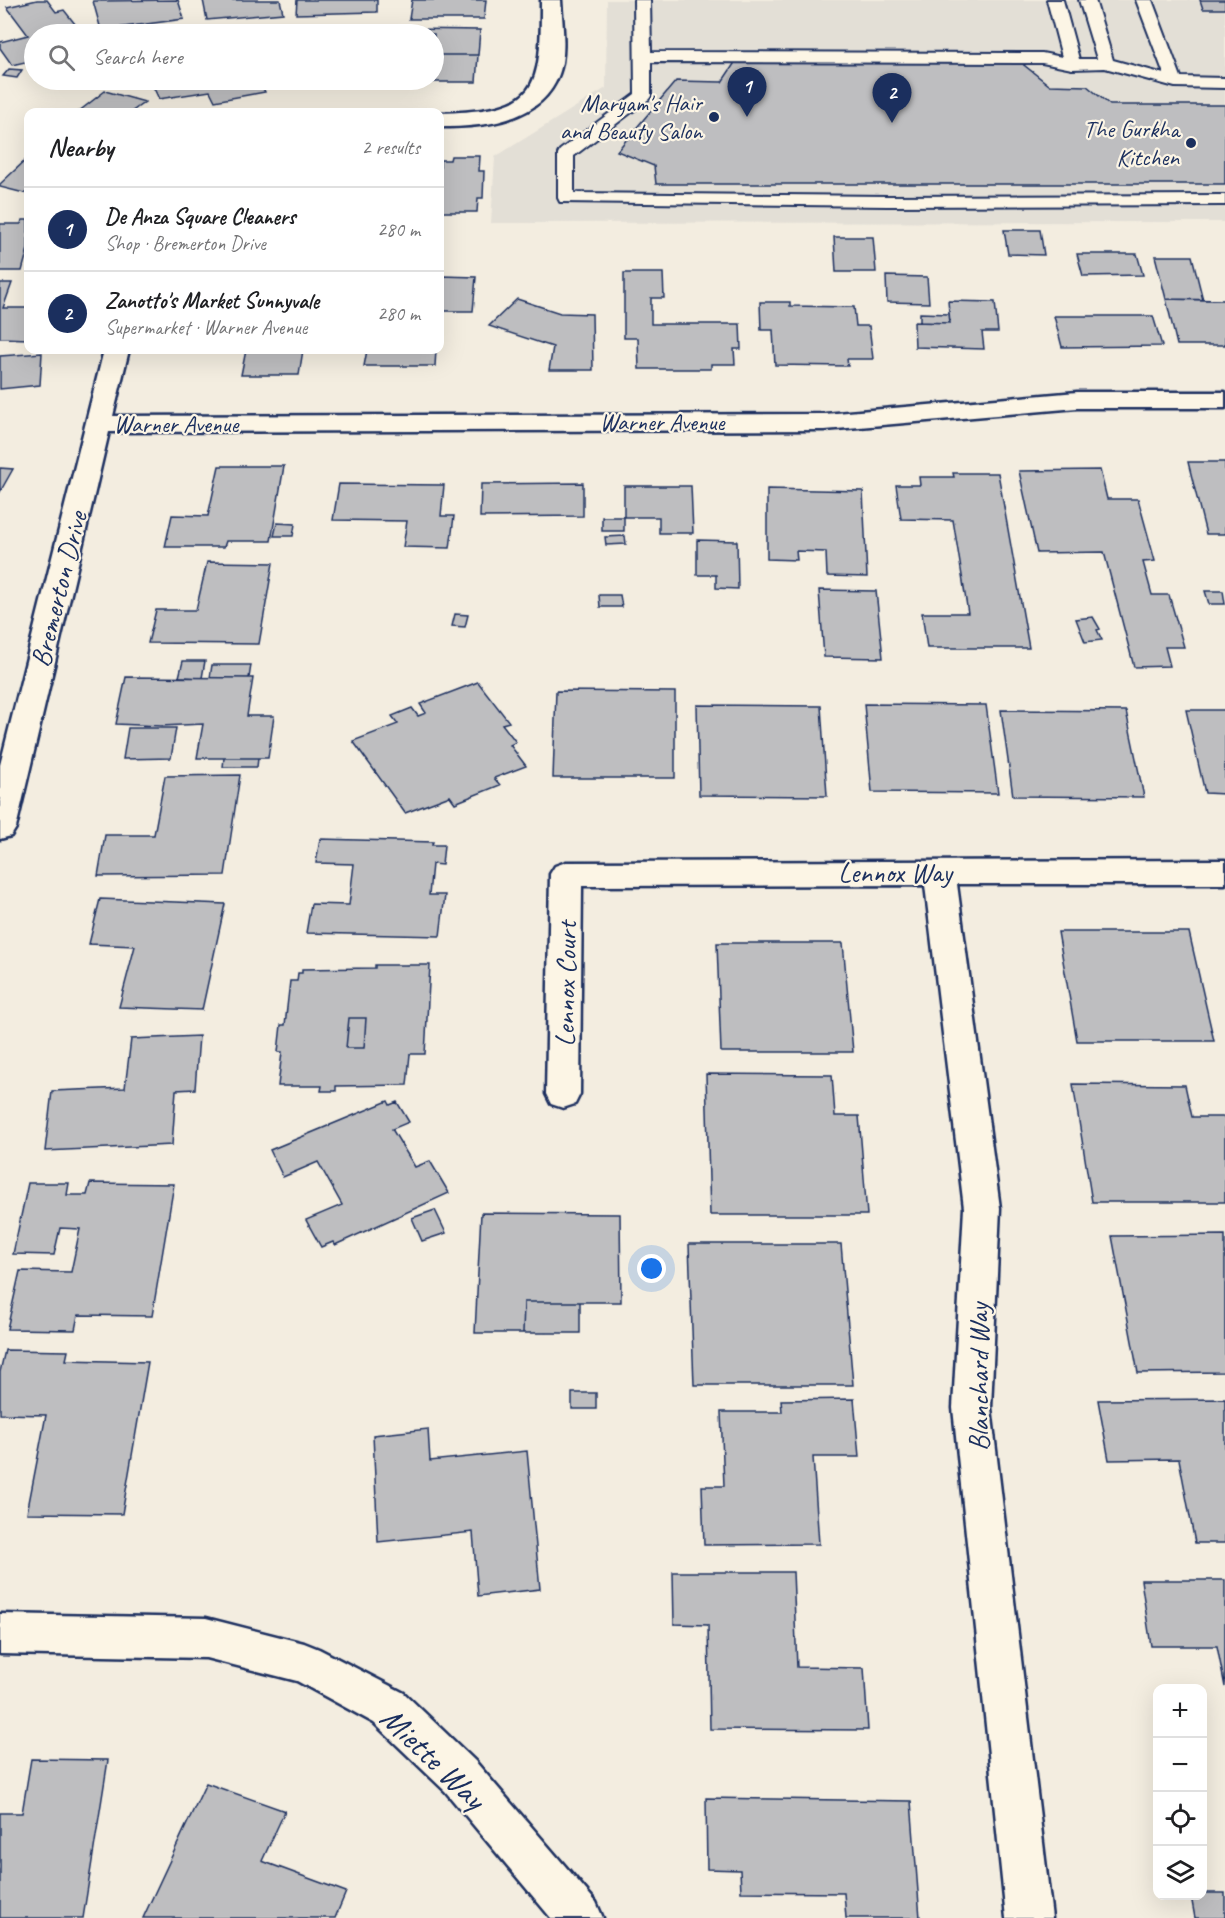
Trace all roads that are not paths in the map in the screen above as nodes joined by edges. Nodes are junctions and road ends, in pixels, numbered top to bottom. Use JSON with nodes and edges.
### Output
{"nodes":[{"id":1,"x":551,"y":0,"type":"edge"},
{"id":2,"x":642,"y":0,"type":"edge"},
{"id":3,"x":1055,"y":0,"type":"edge"},
{"id":4,"x":1088,"y":0,"type":"edge"},
{"id":5,"x":1144,"y":0,"type":"edge"},
{"id":6,"x":643,"y":57,"type":"junction"},
{"id":7,"x":1106,"y":63,"type":"junction"},
{"id":8,"x":1072,"y":64,"type":"junction"},
{"id":9,"x":1175,"y":82,"type":"junction"},
{"id":10,"x":1225,"y":82,"type":"edge"},
{"id":11,"x":444,"y":120,"type":"edge"},
{"id":12,"x":1225,"y":200,"type":"edge"},
{"id":13,"x":115,"y":354,"type":"edge"},
{"id":14,"x":1225,"y":400,"type":"edge"},
{"id":15,"x":98,"y":424,"type":"junction"},
{"id":16,"x":0,"y":828,"type":"edge"},
{"id":17,"x":939,"y":872,"type":"junction"},
{"id":18,"x":1225,"y":872,"type":"edge"},
{"id":19,"x":566,"y":874,"type":"joint"},
{"id":20,"x":564,"y":1094,"type":"dead end"},
{"id":21,"x":0,"y":1634,"type":"edge"},
{"id":22,"x":580,"y":1918,"type":"edge"},
{"id":23,"x":1029,"y":1918,"type":"edge"}],
"edges":[{"from":1,"to":11,"type":"street"},
{"from":2,"to":6,"type":"lane"},
{"from":3,"to":8,"type":"lane"},
{"from":4,"to":7,"type":"lane"},
{"from":5,"to":9,"type":"lane"},
{"from":6,"to":8,"type":"lane"},
{"from":6,"to":12,"type":"lane"},
{"from":7,"to":8,"type":"lane"},
{"from":7,"to":9,"type":"lane"},
{"from":9,"to":10,"type":"lane"},
{"from":13,"to":15,"type":"street","name":"Bremerton Drive"},
{"from":14,"to":15,"type":"street","name":"Warner Avenue"},
{"from":15,"to":16,"type":"street","name":"Bremerton Drive"},
{"from":17,"to":18,"type":"street","name":"Lennox Way"},
{"from":17,"to":19,"type":"street","name":"Lennox Way"},
{"from":17,"to":23,"type":"street","name":"Blanchard Way"},
{"from":19,"to":20,"type":"street","name":"Lennox Court"},
{"from":21,"to":22,"type":"street","name":"Miette Way"}]}
